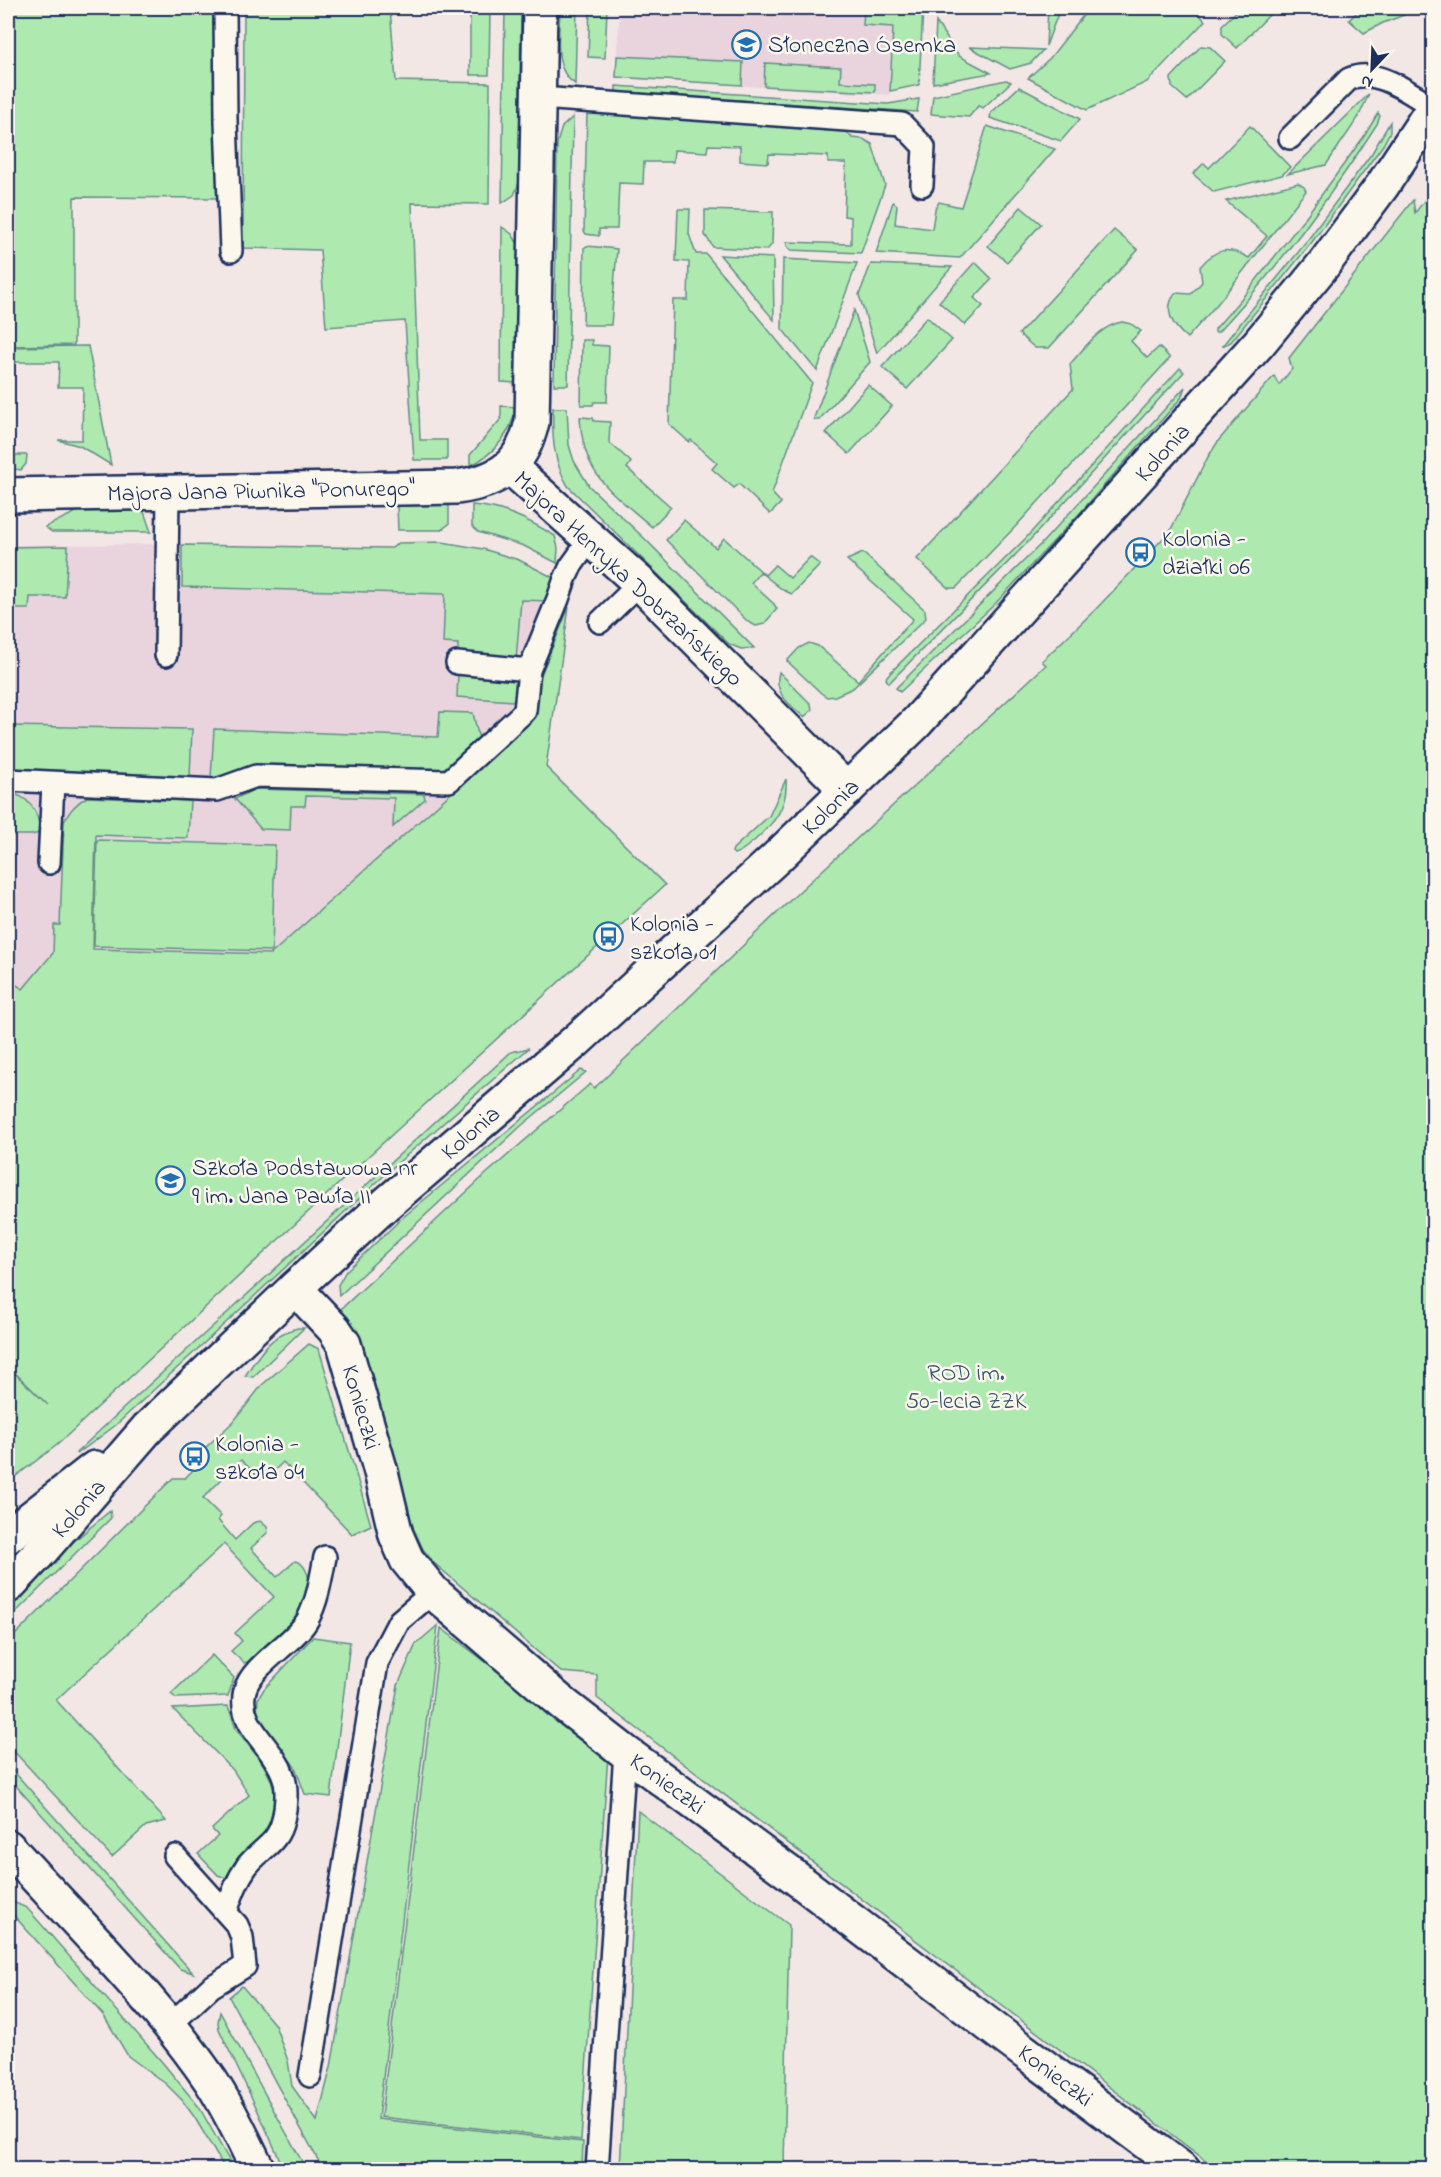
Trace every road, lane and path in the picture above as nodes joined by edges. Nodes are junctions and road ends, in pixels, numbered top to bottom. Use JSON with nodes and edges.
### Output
{"nodes":[{"id":1,"x":225,"y":8,"type":"edge"},
{"id":2,"x":540,"y":8,"type":"edge"},
{"id":3,"x":540,"y":98,"type":"junction"},
{"id":4,"x":1434,"y":107,"type":"edge"},
{"id":5,"x":1290,"y":138,"type":"dead end"},
{"id":6,"x":922,"y":185,"type":"dead end"},
{"id":7,"x":231,"y":251,"type":"dead end"},
{"id":8,"x":510,"y":467,"type":"junction"},
{"id":9,"x":168,"y":492,"type":"junction"},
{"id":10,"x":8,"y":495,"type":"edge"},
{"id":11,"x":591,"y":538,"type":"junction"},
{"id":12,"x":640,"y":583,"type":"junction"},
{"id":13,"x":600,"y":622,"type":"dead end"},
{"id":14,"x":166,"y":655,"type":"dead end"},
{"id":15,"x":457,"y":663,"type":"dead end"},
{"id":16,"x":529,"y":670,"type":"junction"},
{"id":17,"x":8,"y":780,"type":"edge"},
{"id":18,"x":53,"y":783,"type":"junction"},
{"id":19,"x":847,"y":790,"type":"junction"},
{"id":20,"x":49,"y":862,"type":"dead end"},
{"id":21,"x":295,"y":1288,"type":"junction"},
{"id":22,"x":147,"y":1429,"type":"junction"},
{"id":23,"x":8,"y":1536,"type":"edge"},
{"id":24,"x":325,"y":1557,"type":"dead end"},
{"id":25,"x":8,"y":1586,"type":"edge"},
{"id":26,"x":433,"y":1592,"type":"junction"},
{"id":27,"x":625,"y":1752,"type":"junction"},
{"id":28,"x":8,"y":1847,"type":"edge"},
{"id":29,"x":175,"y":1856,"type":"dead end"},
{"id":30,"x":226,"y":1912,"type":"junction"},
{"id":31,"x":170,"y":2025,"type":"junction"},
{"id":32,"x":310,"y":2076,"type":"dead end"},
{"id":33,"x":258,"y":2169,"type":"edge"},
{"id":34,"x":597,"y":2169,"type":"edge"},
{"id":35,"x":1183,"y":2169,"type":"edge"}],
"edges":[{"from":1,"to":7,"type":"lane"},
{"from":2,"to":3,"type":"street","name":"Majora Henryka Dobrzańskiego"},
{"from":3,"to":6,"type":"lane"},
{"from":3,"to":8,"type":"street","name":"Majora Henryka Dobrzańskiego"},
{"from":4,"to":5,"type":"lane"},
{"from":4,"to":19,"type":"street","name":"Kolonia"},
{"from":8,"to":9,"type":"street","name":"Majora Jana Piwnika \"Ponurego\""},
{"from":8,"to":11,"type":"street","name":"Majora Henryka Dobrzańskiego"},
{"from":9,"to":10,"type":"street","name":"Majora Jana Piwnika \"Ponurego\""},
{"from":9,"to":14,"type":"lane"},
{"from":11,"to":12,"type":"street","name":"Majora Henryka Dobrzańskiego"},
{"from":11,"to":16,"type":"lane"},
{"from":12,"to":13,"type":"lane"},
{"from":12,"to":19,"type":"street","name":"Majora Henryka Dobrzańskiego"},
{"from":15,"to":16,"type":"lane"},
{"from":16,"to":18,"type":"lane"},
{"from":17,"to":18,"type":"lane"},
{"from":18,"to":20,"type":"lane"},
{"from":19,"to":21,"type":"street","name":"Kolonia"},
{"from":21,"to":22,"type":"street","name":"Kolonia"},
{"from":21,"to":26,"type":"street","name":"Konieczki"},
{"from":22,"to":23,"type":"street","name":"Kolonia"},
{"from":22,"to":25,"type":"street","name":"Kolonia"},
{"from":24,"to":30,"type":"lane"},
{"from":26,"to":27,"type":"street","name":"Konieczki"},
{"from":26,"to":32,"type":"lane"},
{"from":27,"to":34,"type":"lane"},
{"from":27,"to":35,"type":"street","name":"Konieczki"},
{"from":28,"to":31,"type":"street"},
{"from":29,"to":30,"type":"lane"},
{"from":30,"to":31,"type":"lane"},
{"from":31,"to":33,"type":"street"}]}
